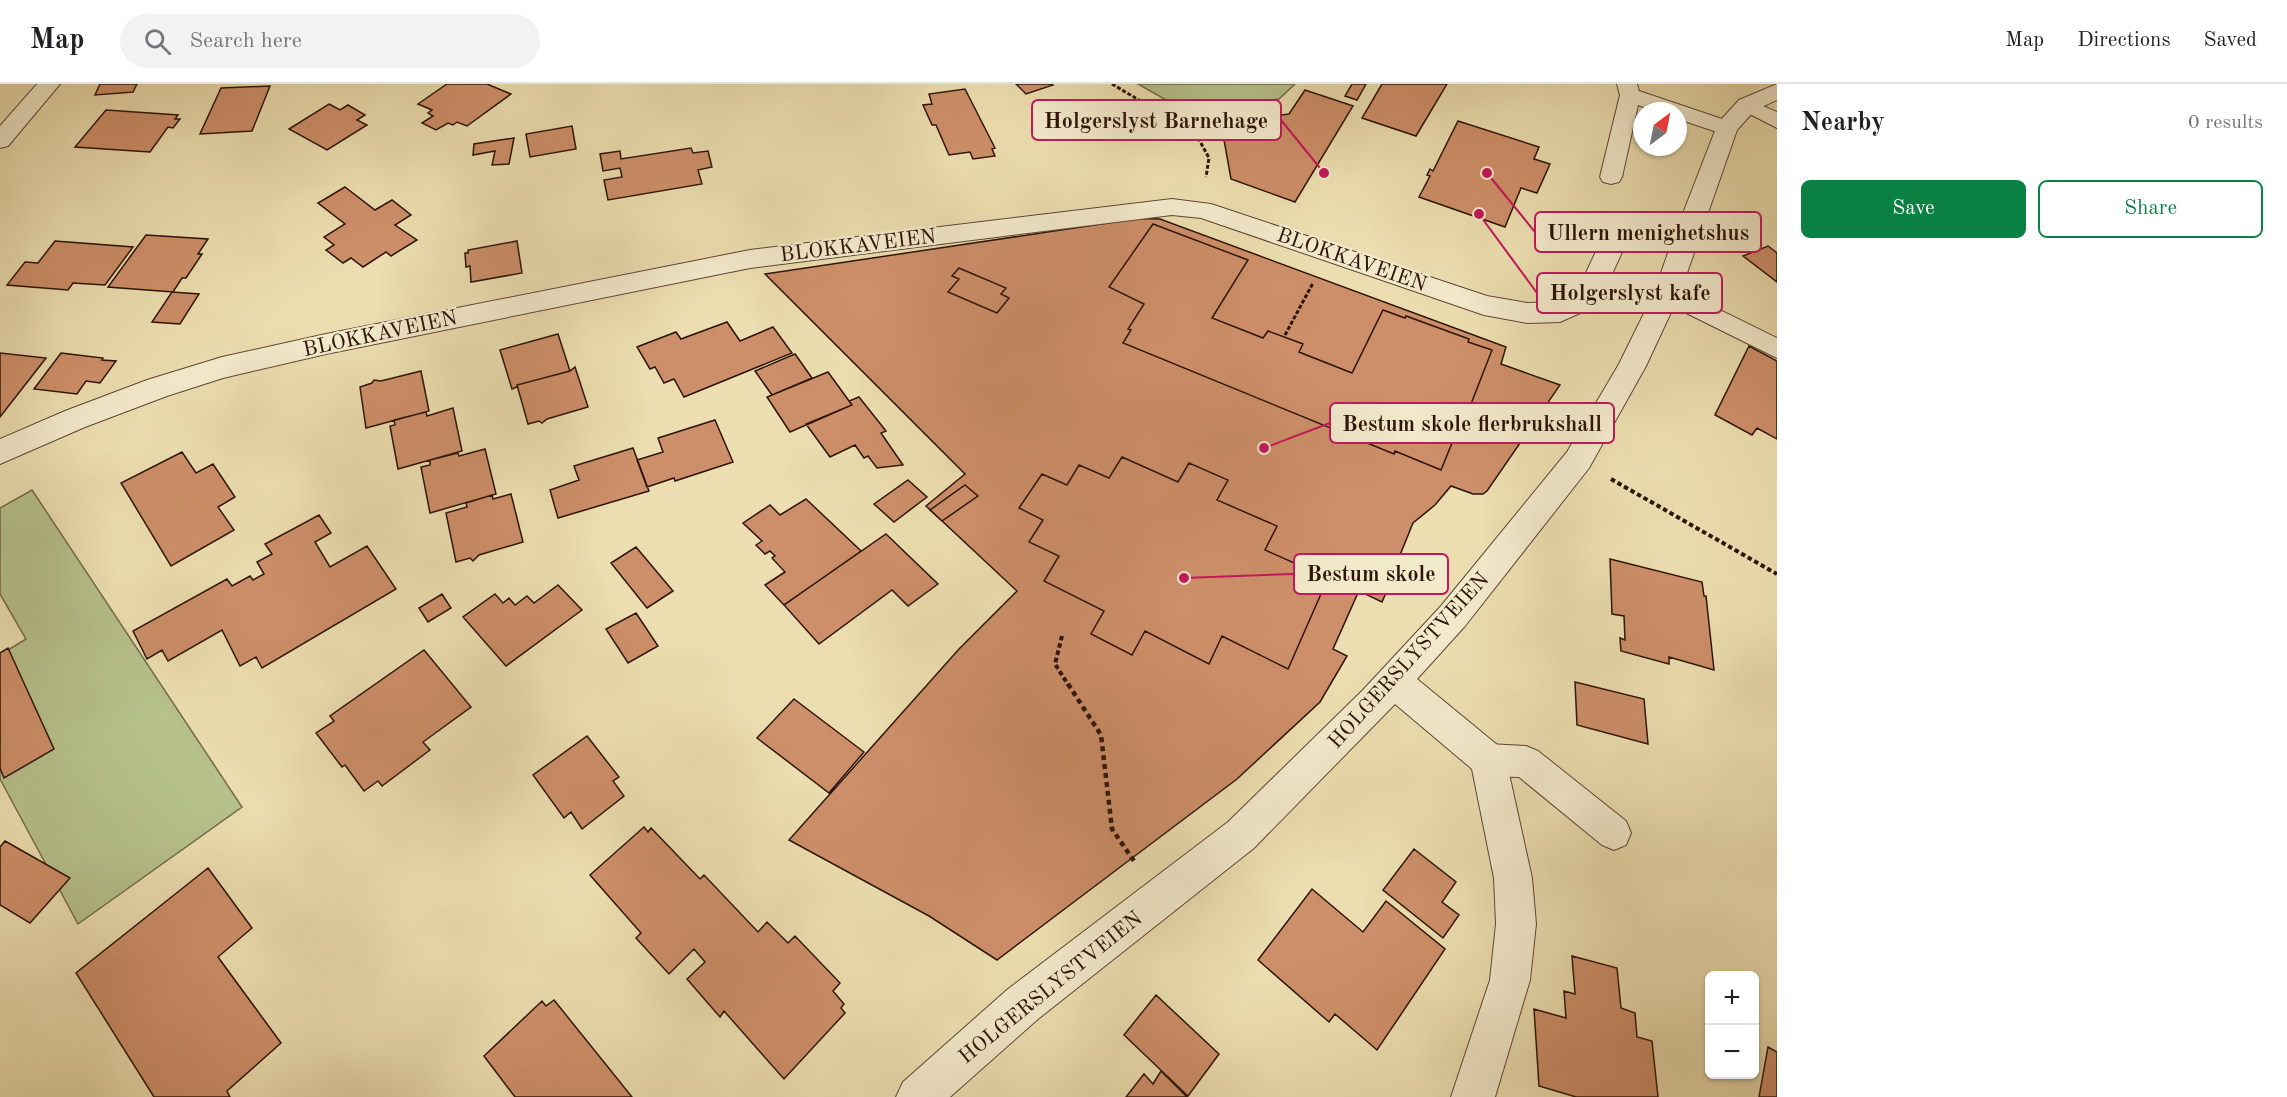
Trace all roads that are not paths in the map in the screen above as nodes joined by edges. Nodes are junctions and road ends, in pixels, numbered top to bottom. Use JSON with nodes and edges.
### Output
{"nodes":[{"id":1,"x":49,"y":84,"type":"edge"},
{"id":2,"x":1629,"y":89,"type":"edge"},
{"id":3,"x":1777,"y":91,"type":"edge"},
{"id":4,"x":1656,"y":102,"type":"edge"},
{"id":5,"x":1747,"y":105,"type":"junction"},
{"id":6,"x":1687,"y":116,"type":"edge"},
{"id":7,"x":1777,"y":121,"type":"edge"},
{"id":8,"x":1726,"y":128,"type":"junction"},
{"id":9,"x":0,"y":141,"type":"edge"},
{"id":10,"x":1611,"y":177,"type":"dead end"},
{"id":11,"x":1684,"y":244,"type":"junction"},
{"id":12,"x":1667,"y":293,"type":"junction"},
{"id":13,"x":1777,"y":349,"type":"edge"},
{"id":14,"x":0,"y":452,"type":"edge"},
{"id":15,"x":1394,"y":681,"type":"junction"},
{"id":16,"x":1488,"y":760,"type":"junction"},
{"id":17,"x":1614,"y":833,"type":"dead end"},
{"id":18,"x":918,"y":1097,"type":"edge"},
{"id":19,"x":1473,"y":1097,"type":"edge"}],
"edges":[{"from":1,"to":9,"type":"street"},
{"from":2,"to":4,"type":"lane"},
{"from":2,"to":10,"type":"lane"},
{"from":3,"to":5,"type":"street","name":"HOLGERSLYSTVEIEN"},
{"from":5,"to":7,"type":"lane"},
{"from":5,"to":8,"type":"street","name":"HOLGERSLYSTVEIEN"},
{"from":6,"to":8,"type":"lane"},
{"from":8,"to":11,"type":"street","name":"HOLGERSLYSTVEIEN"},
{"from":11,"to":12,"type":"street","name":"HOLGERSLYSTVEIEN"},
{"from":11,"to":14,"type":"street","name":"BLOKKAVEIEN"},
{"from":12,"to":13,"type":"lane"},
{"from":12,"to":15,"type":"street","name":"HOLGERSLYSTVEIEN"},
{"from":15,"to":16,"type":"street"},
{"from":15,"to":18,"type":"street","name":"HOLGERSLYSTVEIEN"},
{"from":16,"to":17,"type":"lane"},
{"from":16,"to":19,"type":"street"}]}
